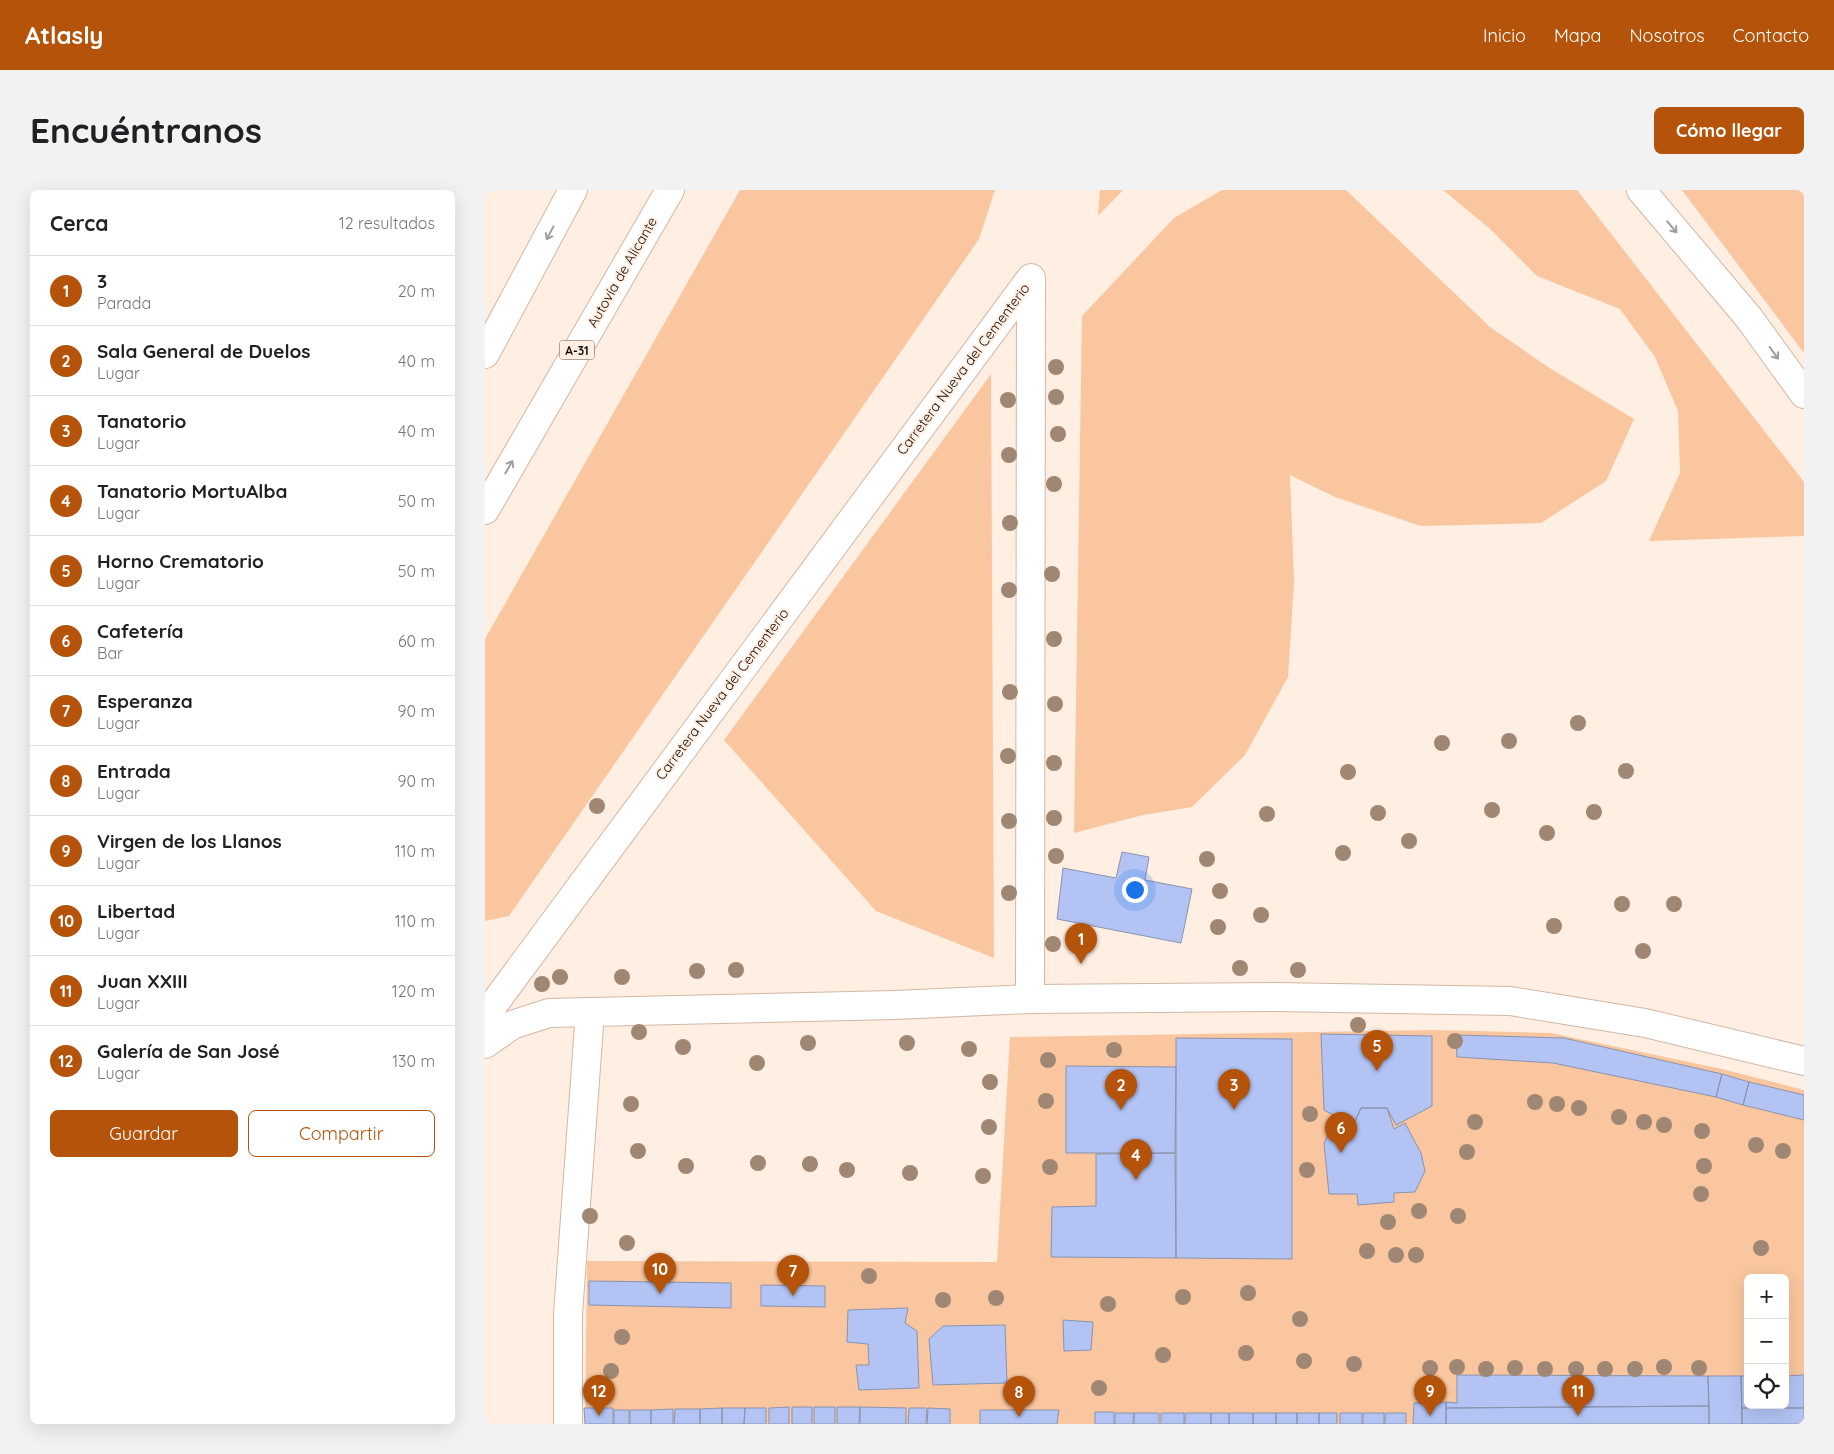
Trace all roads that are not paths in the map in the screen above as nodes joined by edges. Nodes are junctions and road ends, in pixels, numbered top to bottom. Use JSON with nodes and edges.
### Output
{"nodes":[{"id":1,"x":573,"y":190,"type":"edge"},
{"id":2,"x":670,"y":190,"type":"edge"},
{"id":3,"x":1641,"y":190,"type":"edge"},
{"id":4,"x":485,"y":354,"type":"edge"},
{"id":5,"x":1804,"y":394,"type":"edge"},
{"id":6,"x":485,"y":510,"type":"edge"},
{"id":7,"x":1030,"y":999,"type":"junction"},
{"id":8,"x":590,"y":1012,"type":"junction"},
{"id":9,"x":485,"y":1016,"type":"edge"},
{"id":10,"x":485,"y":1044,"type":"edge"},
{"id":11,"x":1804,"y":1062,"type":"edge"},
{"id":12,"x":568,"y":1424,"type":"edge"}],
"edges":[{"from":1,"to":4,"type":"main road","one_way":true},
{"from":6,"to":2,"type":"main road","name":"Autovía de Alicante","number":"A-31","one_way":true},
{"from":3,"to":5,"type":"main road","one_way":true},
{"from":7,"to":8,"type":"main road"},
{"from":7,"to":9,"type":"main road","name":"Carretera Nueva del Cementerio"},
{"from":7,"to":11,"type":"main road"},
{"from":8,"to":10,"type":"main road"},
{"from":8,"to":12,"type":"main road"}]}
